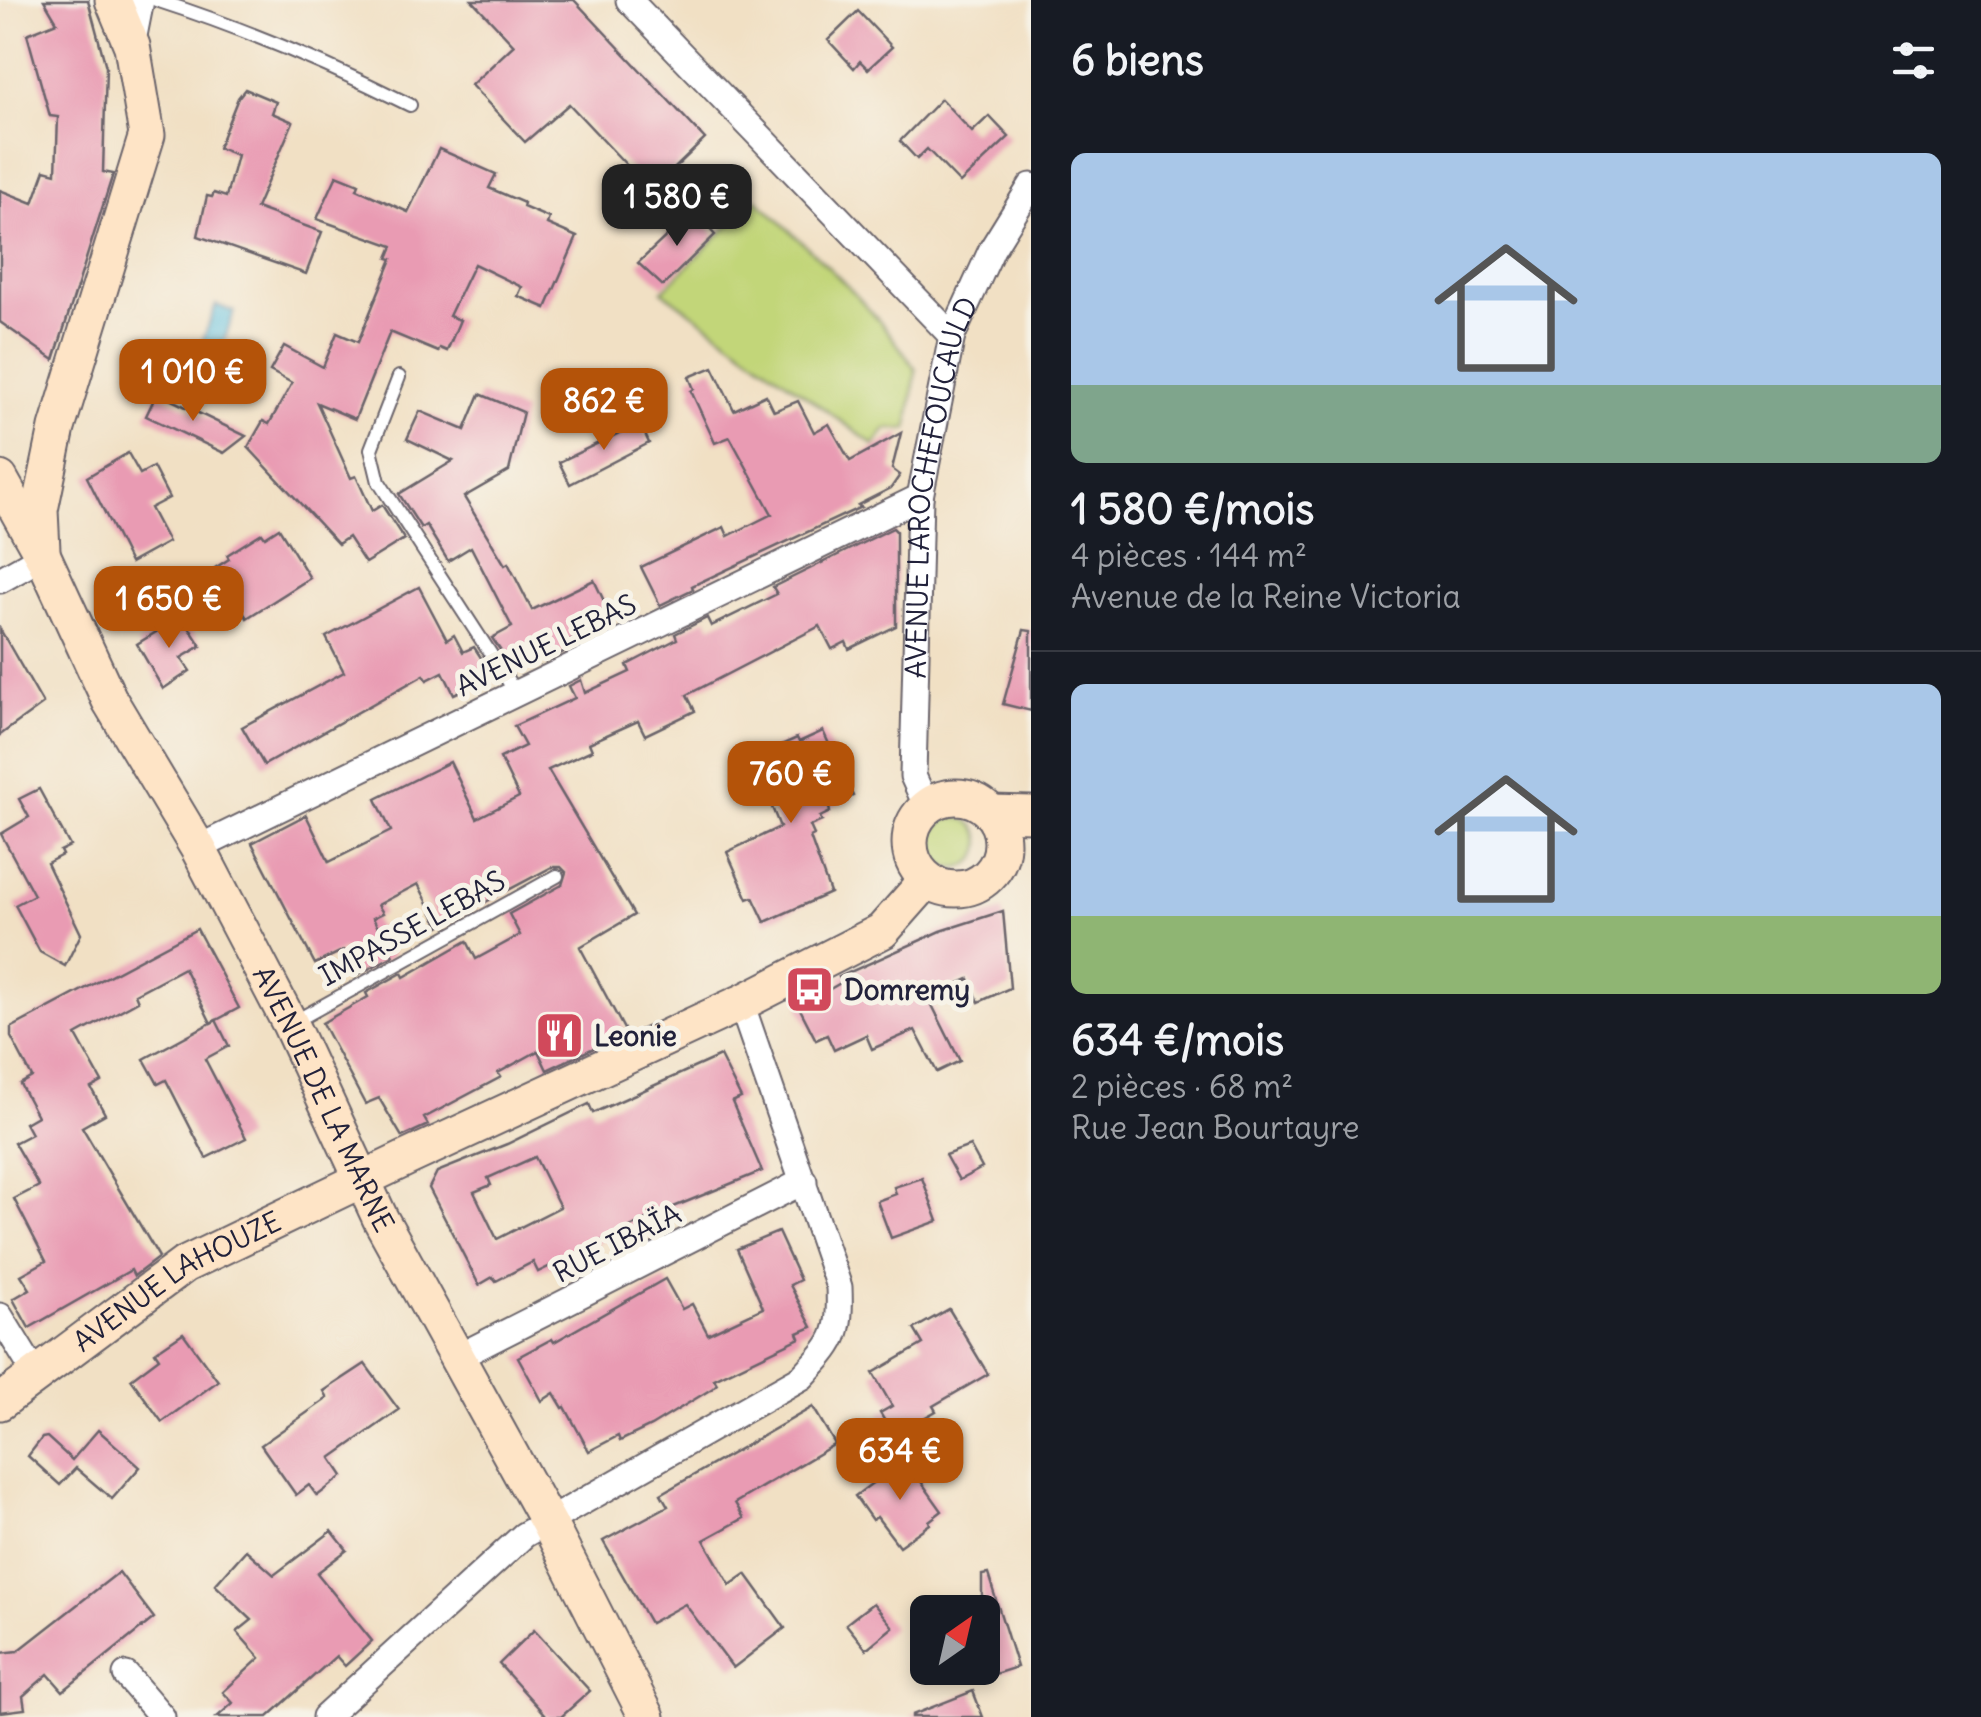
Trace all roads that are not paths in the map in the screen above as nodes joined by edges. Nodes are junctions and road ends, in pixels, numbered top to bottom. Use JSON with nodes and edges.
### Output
{"nodes":[{"id":1,"x":113,"y":0,"type":"edge"},
{"id":2,"x":141,"y":0,"type":"edge"},
{"id":3,"x":156,"y":0,"type":"edge"},
{"id":4,"x":629,"y":0,"type":"edge"},
{"id":5,"x":132,"y":46,"type":"junction"},
{"id":6,"x":410,"y":105,"type":"dead end"},
{"id":7,"x":1031,"y":186,"type":"edge"},
{"id":8,"x":952,"y":336,"type":"junction"},
{"id":9,"x":399,"y":377,"type":"dead end"},
{"id":10,"x":55,"y":438,"type":"junction"},
{"id":11,"x":0,"y":455,"type":"edge"},
{"id":12,"x":0,"y":479,"type":"edge"},
{"id":13,"x":920,"y":497,"type":"junction"},
{"id":14,"x":42,"y":556,"type":"junction"},
{"id":15,"x":0,"y":580,"type":"edge"},
{"id":16,"x":516,"y":693,"type":"junction"},
{"id":17,"x":927,"y":807,"type":"junction"},
{"id":18,"x":992,"y":813,"type":"junction"},
{"id":19,"x":1031,"y":814,"type":"edge"},
{"id":20,"x":198,"y":848,"type":"junction"},
{"id":21,"x":1031,"y":866,"type":"edge"},
{"id":22,"x":992,"y":873,"type":"junction"},
{"id":23,"x":557,"y":876,"type":"dead end"},
{"id":24,"x":928,"y":880,"type":"junction"},
{"id":25,"x":741,"y":1004,"type":"junction"},
{"id":26,"x":290,"y":1024,"type":"junction"},
{"id":27,"x":364,"y":1179,"type":"junction"},
{"id":28,"x":804,"y":1182,"type":"junction"},
{"id":29,"x":0,"y":1316,"type":"edge"},
{"id":30,"x":456,"y":1358,"type":"junction"},
{"id":31,"x":36,"y":1375,"type":"junction"},
{"id":32,"x":0,"y":1402,"type":"edge"},
{"id":33,"x":548,"y":1524,"type":"junction"},
{"id":34,"x":126,"y":1675,"type":"dead end"},
{"id":35,"x":638,"y":1707,"type":"edge"},
{"id":36,"x":162,"y":1717,"type":"edge"},
{"id":37,"x":326,"y":1717,"type":"edge"}],
"edges":[{"from":1,"to":5,"type":"main road"},
{"from":2,"to":5,"type":"street"},
{"from":3,"to":6,"type":"lane"},
{"from":4,"to":8,"type":"street"},
{"from":5,"to":10,"type":"main road"},
{"from":7,"to":8,"type":"street","name":"AVENUE LAROCHEFOUCAULD"},
{"from":8,"to":13,"type":"street","name":"AVENUE LAROCHEFOUCAULD"},
{"from":9,"to":16,"type":"lane"},
{"from":10,"to":11,"type":"main road"},
{"from":10,"to":14,"type":"main road"},
{"from":12,"to":14,"type":"main road","name":"AVENUE DE LA MARNE"},
{"from":13,"to":16,"type":"street","name":"AVENUE LEBAS"},
{"from":13,"to":17,"type":"street","name":"AVENUE LAROCHEFOUCAULD"},
{"from":14,"to":15,"type":"street"},
{"from":14,"to":20,"type":"main road","name":"AVENUE DE LA MARNE"},
{"from":16,"to":20,"type":"street","name":"AVENUE LEBAS"},
{"from":17,"to":18,"type":"main road"},
{"from":17,"to":24,"type":"main road"},
{"from":18,"to":19,"type":"main road"},
{"from":18,"to":22,"type":"main road"},
{"from":20,"to":26,"type":"main road","name":"AVENUE DE LA MARNE"},
{"from":21,"to":22,"type":"main road"},
{"from":22,"to":24,"type":"main road"},
{"from":23,"to":26,"type":"lane","name":"IMPASSE LEBAS"},
{"from":24,"to":25,"type":"main road"},
{"from":25,"to":27,"type":"main road"},
{"from":25,"to":28,"type":"street"},
{"from":26,"to":27,"type":"main road","name":"AVENUE DE LA MARNE"},
{"from":27,"to":30,"type":"main road","name":"AVENUE DE LA MARNE"},
{"from":27,"to":31,"type":"main road","name":"AVENUE LAHOUZE"},
{"from":28,"to":30,"type":"street","name":"RUE IBAÏA"},
{"from":28,"to":33,"type":"street"},
{"from":29,"to":31,"type":"street"},
{"from":30,"to":33,"type":"main road","name":"AVENUE DE LA MARNE"},
{"from":31,"to":32,"type":"main road","name":"AVENUE LAHOUZE"},
{"from":33,"to":35,"type":"main road","name":"AVENUE DE LA MARNE"},
{"from":33,"to":37,"type":"street"},
{"from":34,"to":36,"type":"street"}]}
